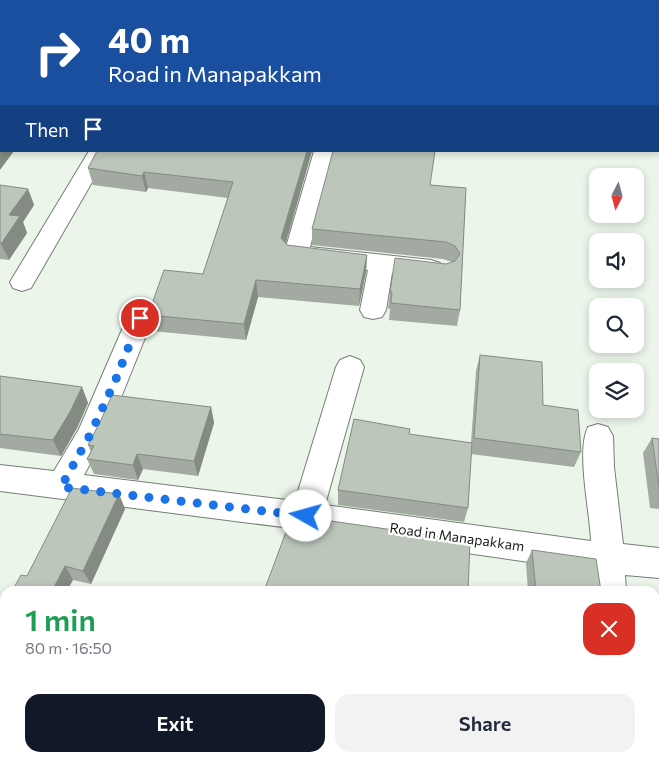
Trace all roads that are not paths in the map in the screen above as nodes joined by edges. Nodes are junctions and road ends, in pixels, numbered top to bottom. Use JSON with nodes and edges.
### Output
{"nodes":[{"id":1,"x":99,"y":152,"type":"edge"},
{"id":2,"x":325,"y":152,"type":"edge"},
{"id":3,"x":381,"y":264,"type":"junction"},
{"id":4,"x":443,"y":270,"type":"edge"},
{"id":5,"x":22,"y":282,"type":"dead end"},
{"id":6,"x":373,"y":310,"type":"dead end"},
{"id":7,"x":140,"y":318,"type":"dead end"},
{"id":8,"x":350,"y":367,"type":"dead end"},
{"id":9,"x":598,"y":436,"type":"dead end"},
{"id":10,"x":0,"y":478,"type":"edge"},
{"id":11,"x":61,"y":487,"type":"junction"},
{"id":12,"x":306,"y":516,"type":"junction"},
{"id":13,"x":607,"y":558,"type":"junction"},
{"id":14,"x":659,"y":563,"type":"edge"},
{"id":15,"x":609,"y":586,"type":"edge"}],
"edges":[{"from":1,"to":5,"type":"street"},
{"from":2,"to":3,"type":"street"},
{"from":3,"to":4,"type":"street"},
{"from":3,"to":6,"type":"street"},
{"from":7,"to":11,"type":"street"},
{"from":8,"to":12,"type":"street"},
{"from":9,"to":13,"type":"street"},
{"from":10,"to":11,"type":"street","name":"Road in Manapakkam"},
{"from":11,"to":12,"type":"street","name":"Road in Manapakkam"},
{"from":12,"to":13,"type":"street","name":"Road in Manapakkam"},
{"from":13,"to":14,"type":"street","name":"Road in Manapakkam"},
{"from":13,"to":15,"type":"street"}]}
